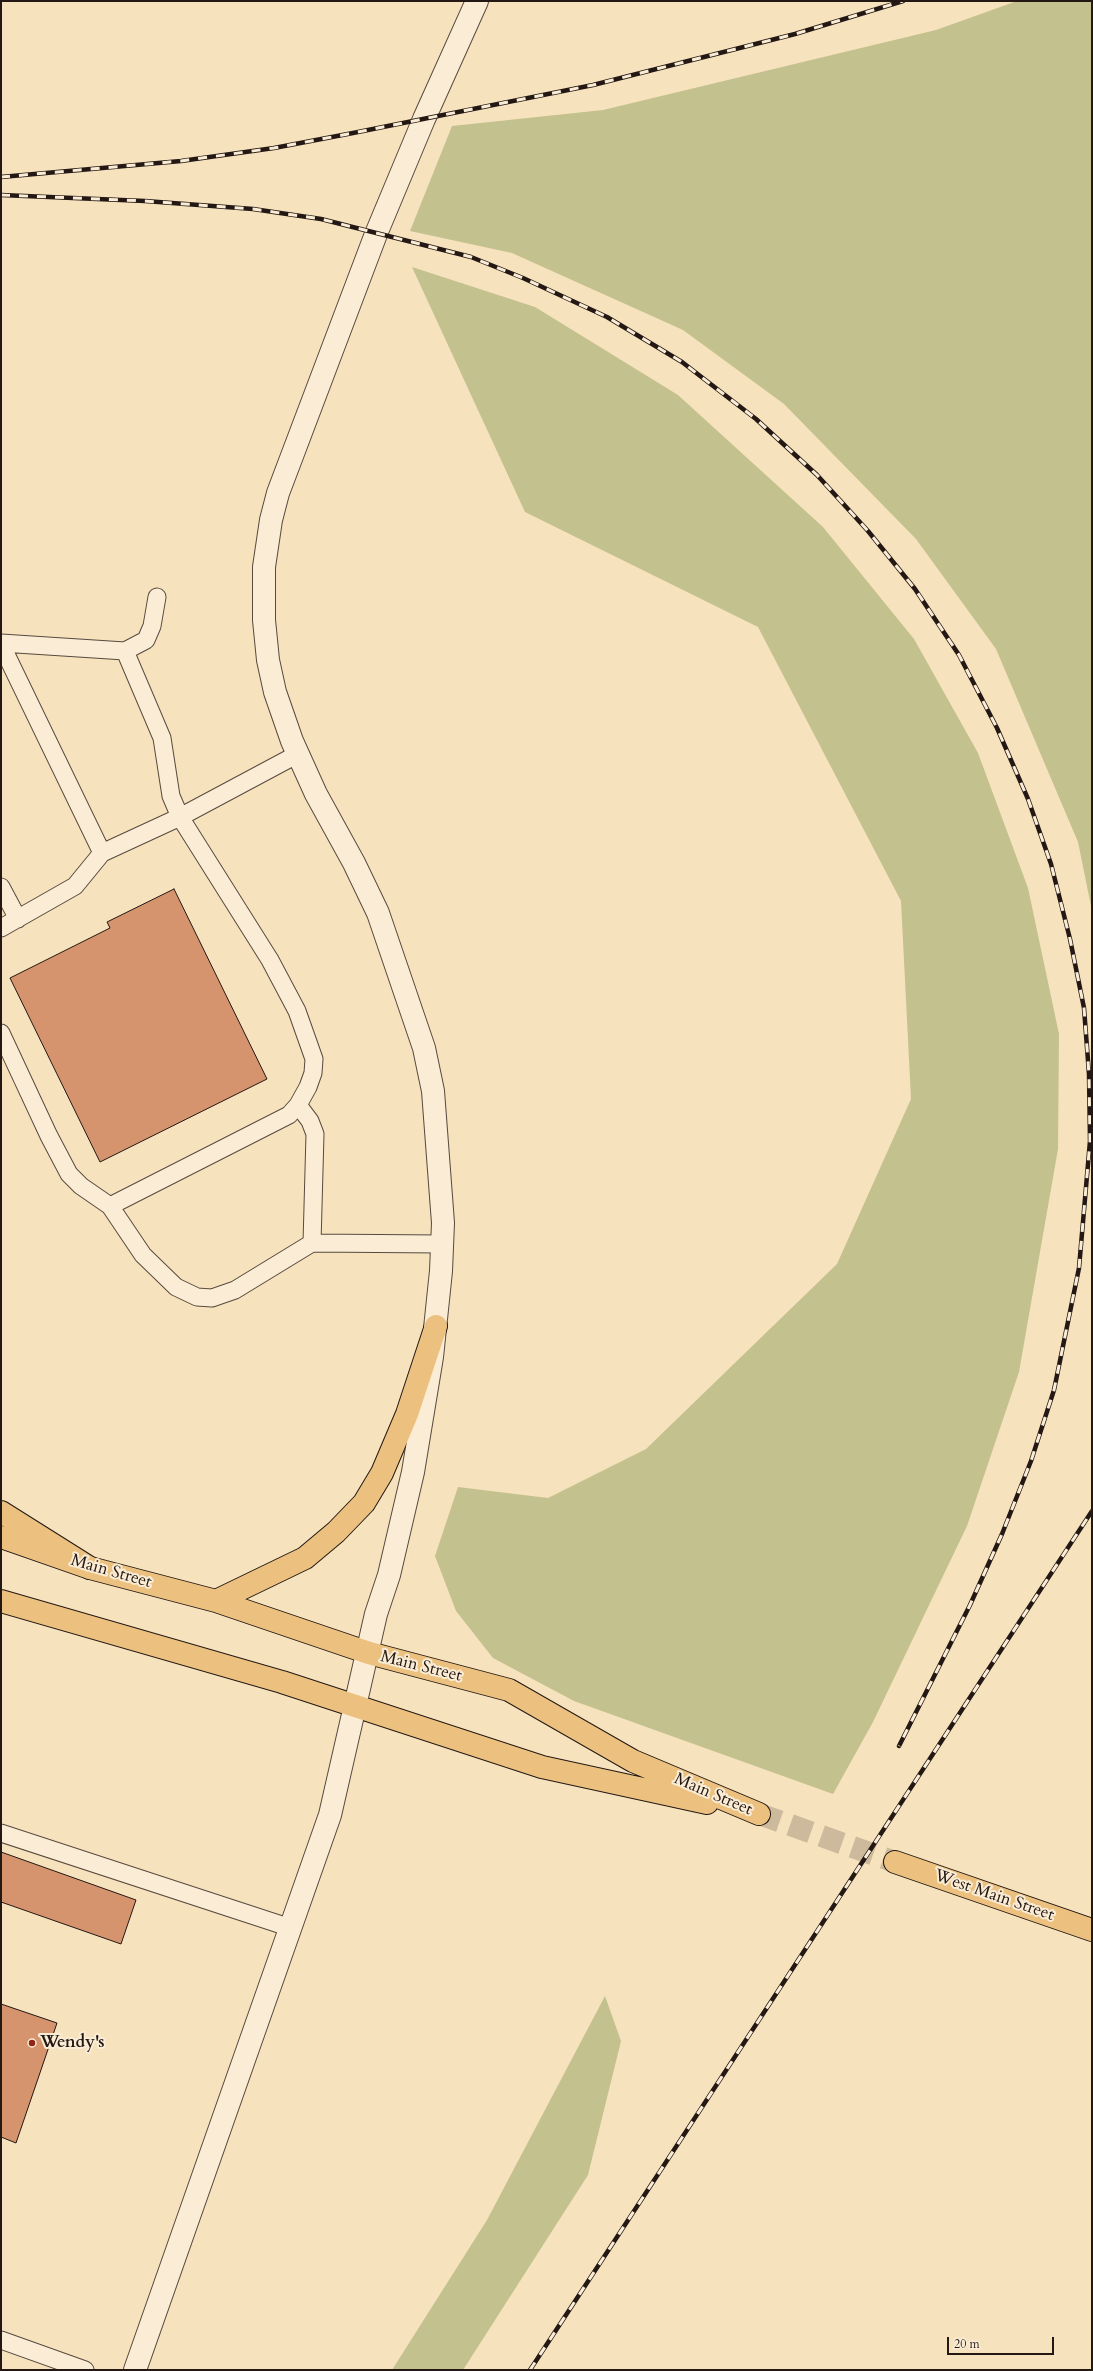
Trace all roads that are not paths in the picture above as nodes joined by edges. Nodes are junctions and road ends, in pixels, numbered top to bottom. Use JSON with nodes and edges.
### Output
{"nodes":[{"id":1,"x":477,"y":1,"type":"edge"},
{"id":2,"x":157,"y":597,"type":"dead end"},
{"id":3,"x":1,"y":643,"type":"edge"},
{"id":4,"x":125,"y":651,"type":"junction"},
{"id":5,"x":298,"y":754,"type":"junction"},
{"id":6,"x":180,"y":817,"type":"junction"},
{"id":7,"x":102,"y":853,"type":"junction"},
{"id":8,"x":1,"y":887,"type":"edge"},
{"id":9,"x":18,"y":919,"type":"junction"},
{"id":10,"x":1,"y":928,"type":"edge"},
{"id":11,"x":1,"y":1033,"type":"edge"},
{"id":12,"x":298,"y":1105,"type":"junction"},
{"id":13,"x":110,"y":1206,"type":"junction"},
{"id":14,"x":312,"y":1242,"type":"junction"},
{"id":15,"x":442,"y":1244,"type":"junction"},
{"id":16,"x":436,"y":1326,"type":"junction"},
{"id":17,"x":1,"y":1512,"type":"edge"},
{"id":18,"x":1,"y":1537,"type":"edge"},
{"id":19,"x":90,"y":1568,"type":"junction"},
{"id":20,"x":1,"y":1601,"type":"edge"},
{"id":21,"x":216,"y":1601,"type":"junction"},
{"id":22,"x":368,"y":1653,"type":"junction"},
{"id":23,"x":355,"y":1707,"type":"junction"},
{"id":24,"x":1,"y":1833,"type":"edge"},
{"id":25,"x":895,"y":1862,"type":"tunnel mouth"},
{"id":26,"x":291,"y":1928,"type":"junction"},
{"id":27,"x":1092,"y":1930,"type":"edge"},
{"id":28,"x":1,"y":2340,"type":"edge"},
{"id":29,"x":85,"y":2370,"type":"edge"},
{"id":30,"x":135,"y":2370,"type":"edge"}],
"edges":[{"from":1,"to":5,"type":"street"},
{"from":2,"to":4,"type":"lane"},
{"from":3,"to":4,"type":"lane"},
{"from":3,"to":7,"type":"lane"},
{"from":4,"to":6,"type":"lane"},
{"from":5,"to":6,"type":"lane"},
{"from":5,"to":15,"type":"street"},
{"from":6,"to":7,"type":"lane"},
{"from":6,"to":12,"type":"lane"},
{"from":7,"to":9,"type":"lane"},
{"from":8,"to":9,"type":"lane"},
{"from":9,"to":10,"type":"lane"},
{"from":11,"to":13,"type":"lane"},
{"from":12,"to":13,"type":"lane"},
{"from":12,"to":14,"type":"lane"},
{"from":13,"to":14,"type":"lane"},
{"from":14,"to":15,"type":"lane"},
{"from":15,"to":16,"type":"street"},
{"from":16,"to":21,"type":"main road"},
{"from":16,"to":22,"type":"street"},
{"from":17,"to":19,"type":"main road"},
{"from":18,"to":19,"type":"main road","name":"Main Street"},
{"from":19,"to":21,"type":"main road","name":"Main Street"},
{"from":20,"to":23,"type":"main road","name":"Main Street"},
{"from":21,"to":22,"type":"main road","name":"Main Street"},
{"from":22,"to":23,"type":"street"},
{"from":22,"to":23,"type":"main road","name":"Main Street"},
{"from":23,"to":26,"type":"street"},
{"from":24,"to":26,"type":"lane"},
{"from":25,"to":27,"type":"main road","name":"West Main Street"},
{"from":26,"to":30,"type":"street"},
{"from":28,"to":29,"type":"lane"}]}
